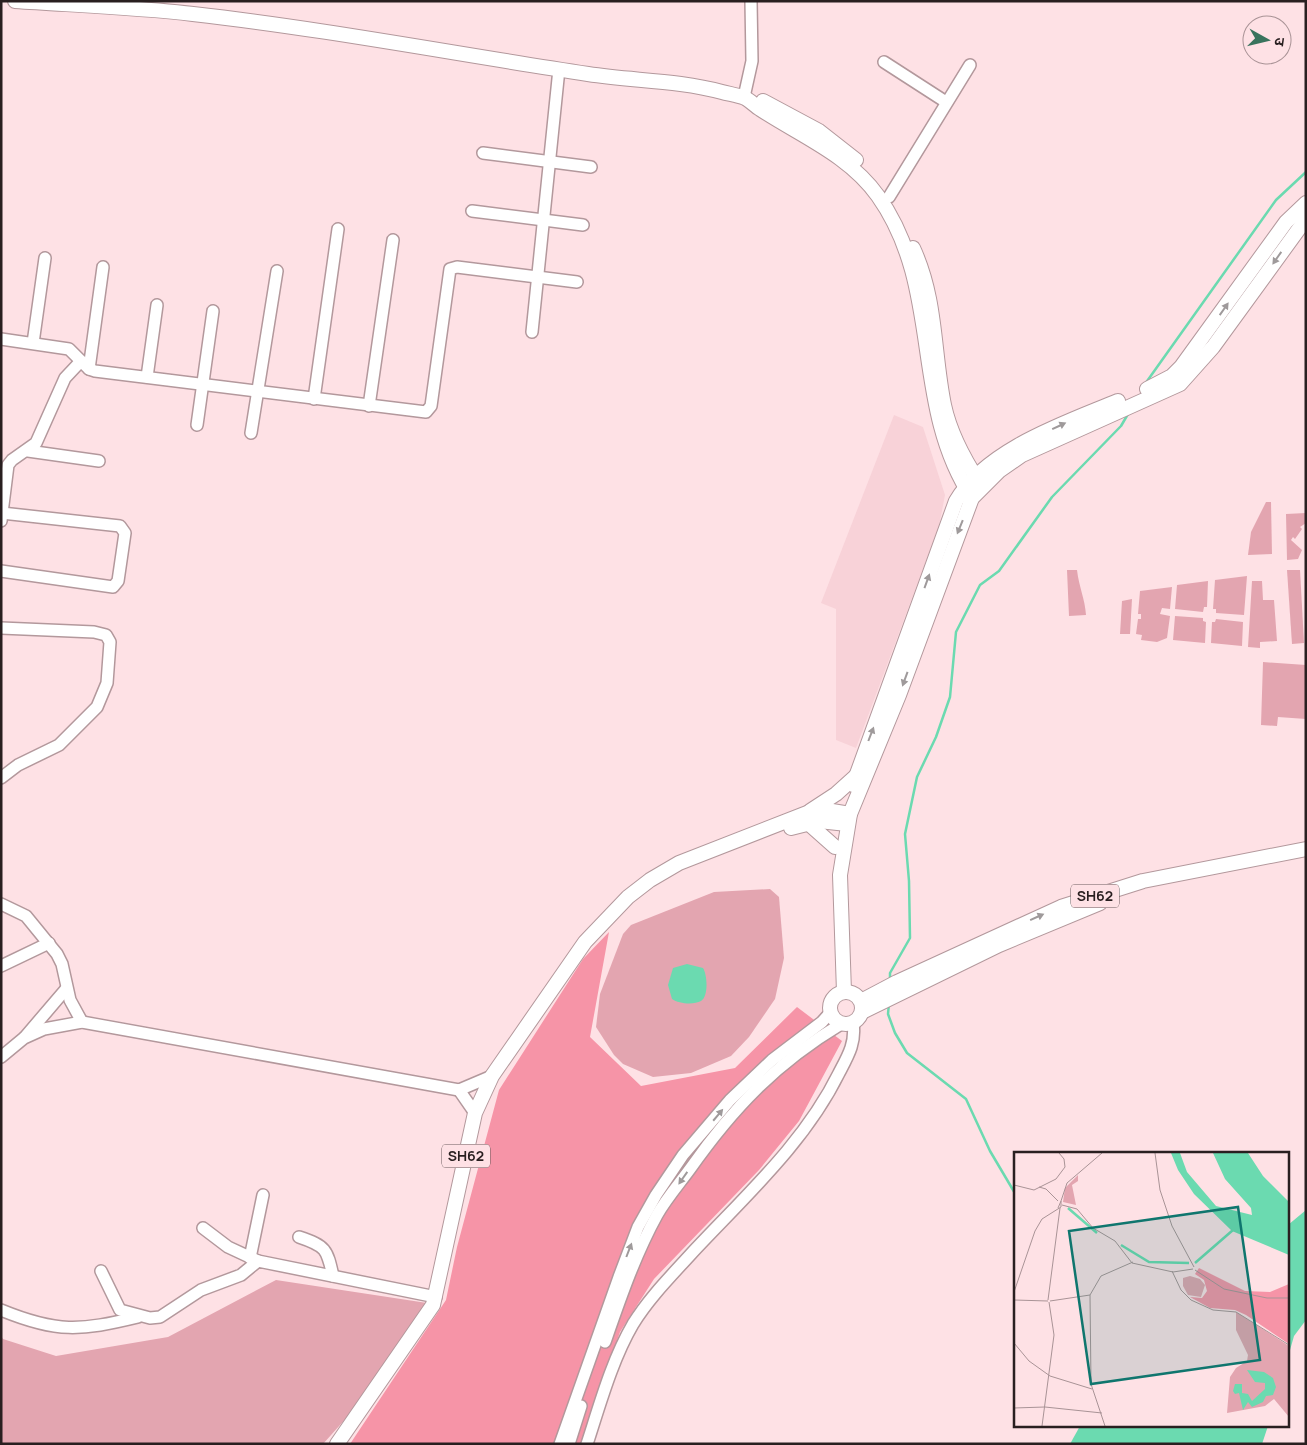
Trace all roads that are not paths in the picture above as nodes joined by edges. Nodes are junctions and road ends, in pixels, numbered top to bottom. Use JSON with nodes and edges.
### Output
{"nodes":[{"id":1,"x":15,"y":1,"type":"edge"},
{"id":2,"x":751,"y":1,"type":"edge"},
{"id":3,"x":884,"y":62,"type":"dead end"},
{"id":4,"x":970,"y":65,"type":"dead end"},
{"id":5,"x":559,"y":69,"type":"junction"},
{"id":6,"x":746,"y":99,"type":"junction"},
{"id":7,"x":946,"y":102,"type":"junction"},
{"id":8,"x":483,"y":154,"type":"dead end"},
{"id":9,"x":549,"y":162,"type":"junction"},
{"id":10,"x":591,"y":167,"type":"dead end"},
{"id":11,"x":889,"y":197,"type":"junction"},
{"id":12,"x":1305,"y":210,"type":"edge"},
{"id":13,"x":472,"y":211,"type":"dead end"},
{"id":14,"x":543,"y":221,"type":"junction"},
{"id":15,"x":583,"y":225,"type":"dead end"},
{"id":16,"x":338,"y":229,"type":"dead end"},
{"id":17,"x":393,"y":240,"type":"dead end"},
{"id":18,"x":45,"y":258,"type":"dead end"},
{"id":19,"x":103,"y":267,"type":"dead end"},
{"id":20,"x":277,"y":271,"type":"dead end"},
{"id":21,"x":538,"y":276,"type":"junction"},
{"id":22,"x":577,"y":282,"type":"dead end"},
{"id":23,"x":157,"y":305,"type":"dead end"},
{"id":24,"x":213,"y":310,"type":"dead end"},
{"id":25,"x":532,"y":332,"type":"dead end"},
{"id":26,"x":1,"y":339,"type":"edge"},
{"id":27,"x":33,"y":343,"type":"junction"},
{"id":28,"x":85,"y":364,"type":"junction"},
{"id":29,"x":147,"y":377,"type":"junction"},
{"id":30,"x":203,"y":385,"type":"junction"},
{"id":31,"x":257,"y":392,"type":"junction"},
{"id":32,"x":314,"y":399,"type":"junction"},
{"id":33,"x":369,"y":406,"type":"junction"},
{"id":34,"x":1081,"y":422,"type":"junction"},
{"id":35,"x":197,"y":425,"type":"dead end"},
{"id":36,"x":251,"y":433,"type":"dead end"},
{"id":37,"x":947,"y":446,"type":"junction"},
{"id":38,"x":28,"y":451,"type":"junction"},
{"id":39,"x":962,"y":451,"type":"junction"},
{"id":40,"x":1000,"y":458,"type":"junction"},
{"id":41,"x":99,"y":461,"type":"dead end"},
{"id":42,"x":978,"y":481,"type":"junction"},
{"id":43,"x":968,"y":493,"type":"junction"},
{"id":44,"x":954,"y":508,"type":"junction"},
{"id":45,"x":2,"y":517,"type":"edge"},
{"id":46,"x":1,"y":571,"type":"edge"},
{"id":47,"x":1,"y":628,"type":"edge"},
{"id":48,"x":856,"y":776,"type":"junction"},
{"id":49,"x":1,"y":778,"type":"edge"},
{"id":50,"x":808,"y":818,"type":"junction"},
{"id":51,"x":844,"y":818,"type":"junction"},
{"id":52,"x":836,"y":847,"type":"junction"},
{"id":53,"x":1306,"y":849,"type":"edge"},
{"id":54,"x":1306,"y":858,"type":"edge"},
{"id":55,"x":840,"y":874,"type":"junction"},
{"id":56,"x":1,"y":904,"type":"edge"},
{"id":57,"x":49,"y":943,"type":"junction"},
{"id":58,"x":1,"y":966,"type":"edge"},
{"id":59,"x":900,"y":986,"type":"junction"},
{"id":60,"x":66,"y":989,"type":"junction"},
{"id":61,"x":844,"y":992,"type":"junction"},
{"id":62,"x":862,"y":1006,"type":"junction"},
{"id":63,"x":830,"y":1012,"type":"junction"},
{"id":64,"x":82,"y":1022,"type":"junction"},
{"id":65,"x":847,"y":1024,"type":"junction"},
{"id":66,"x":24,"y":1038,"type":"junction"},
{"id":67,"x":1,"y":1057,"type":"edge"},
{"id":68,"x":492,"y":1076,"type":"junction"},
{"id":69,"x":459,"y":1090,"type":"junction"},
{"id":70,"x":475,"y":1113,"type":"junction"},
{"id":71,"x":263,"y":1195,"type":"dead end"},
{"id":72,"x":203,"y":1228,"type":"dead end"},
{"id":73,"x":299,"y":1237,"type":"dead end"},
{"id":74,"x":254,"y":1259,"type":"junction"},
{"id":75,"x":101,"y":1271,"type":"dead end"},
{"id":76,"x":333,"y":1276,"type":"junction"},
{"id":77,"x":436,"y":1297,"type":"junction"},
{"id":78,"x":1,"y":1310,"type":"edge"},
{"id":79,"x":142,"y":1316,"type":"junction"},
{"id":80,"x":337,"y":1444,"type":"edge"},
{"id":81,"x":560,"y":1444,"type":"edge"},
{"id":82,"x":569,"y":1444,"type":"edge"},
{"id":83,"x":586,"y":1444,"type":"edge"}],
"edges":[{"from":1,"to":5,"type":"main road"},
{"from":2,"to":6,"type":"street"},
{"from":3,"to":7,"type":"street"},
{"from":4,"to":7,"type":"street"},
{"from":5,"to":6,"type":"main road"},
{"from":5,"to":9,"type":"street"},
{"from":6,"to":11,"type":"main road"},
{"from":6,"to":37,"type":"main road"},
{"from":7,"to":11,"type":"street"},
{"from":8,"to":9,"type":"street"},
{"from":9,"to":10,"type":"street"},
{"from":9,"to":14,"type":"street"},
{"from":11,"to":39,"type":"main road"},
{"from":12,"to":34,"type":"main road"},
{"from":13,"to":14,"type":"street"},
{"from":14,"to":15,"type":"street"},
{"from":14,"to":21,"type":"street"},
{"from":16,"to":32,"type":"street"},
{"from":17,"to":33,"type":"street"},
{"from":18,"to":27,"type":"street"},
{"from":19,"to":28,"type":"street"},
{"from":20,"to":31,"type":"street"},
{"from":21,"to":22,"type":"street"},
{"from":21,"to":25,"type":"street"},
{"from":21,"to":33,"type":"street"},
{"from":23,"to":29,"type":"street"},
{"from":24,"to":30,"type":"street"},
{"from":26,"to":27,"type":"street"},
{"from":27,"to":28,"type":"street"},
{"from":28,"to":29,"type":"street"},
{"from":28,"to":38,"type":"street"},
{"from":29,"to":30,"type":"street"},
{"from":30,"to":31,"type":"street"},
{"from":30,"to":35,"type":"street"},
{"from":31,"to":32,"type":"street"},
{"from":31,"to":36,"type":"street"},
{"from":32,"to":33,"type":"street"},
{"from":40,"to":34,"type":"main road","one_way":true},
{"from":34,"to":42,"type":"main road"},
{"from":37,"to":43,"type":"main road"},
{"from":37,"to":44,"type":"main road"},
{"from":38,"to":41,"type":"street"},
{"from":38,"to":45,"type":"street"},
{"from":39,"to":40,"type":"main road"},
{"from":39,"to":42,"type":"main road"},
{"from":40,"to":42,"type":"main road"},
{"from":42,"to":43,"type":"main road"},
{"from":43,"to":44,"type":"main road"},
{"from":43,"to":51,"type":"main road","one_way":true},
{"from":48,"to":44,"type":"main road","one_way":true},
{"from":45,"to":46,"type":"street"},
{"from":47,"to":49,"type":"street"},
{"from":48,"to":50,"type":"main road"},
{"from":48,"to":51,"type":"main road"},
{"from":50,"to":51,"type":"main road","number":"SH62"},
{"from":50,"to":52,"type":"main road"},
{"from":50,"to":68,"type":"main road","number":"SH62"},
{"from":51,"to":52,"type":"main road"},
{"from":51,"to":55,"type":"main road"},
{"from":52,"to":55,"type":"main road"},
{"from":59,"to":53,"type":"main road","number":"SH62","one_way":true},
{"from":54,"to":59,"type":"main road","number":"SH62"},
{"from":55,"to":61,"type":"main road"},
{"from":56,"to":57,"type":"street"},
{"from":57,"to":58,"type":"street"},
{"from":57,"to":60,"type":"street"},
{"from":59,"to":62,"type":"main road","number":"SH62"},
{"from":60,"to":64,"type":"street"},
{"from":60,"to":66,"type":"street"},
{"from":61,"to":62,"type":"main road"},
{"from":61,"to":63,"type":"main road"},
{"from":62,"to":65,"type":"main road"},
{"from":63,"to":65,"type":"main road"},
{"from":81,"to":63,"type":"street","one_way":true},
{"from":64,"to":66,"type":"street"},
{"from":64,"to":69,"type":"street"},
{"from":65,"to":82,"type":"street","one_way":true},
{"from":65,"to":83,"type":"street"},
{"from":66,"to":67,"type":"street"},
{"from":68,"to":69,"type":"street"},
{"from":68,"to":70,"type":"main road","number":"SH62"},
{"from":69,"to":70,"type":"street"},
{"from":70,"to":77,"type":"main road","number":"SH62"},
{"from":71,"to":74,"type":"street"},
{"from":72,"to":74,"type":"street"},
{"from":73,"to":76,"type":"street"},
{"from":74,"to":76,"type":"street"},
{"from":74,"to":79,"type":"street"},
{"from":75,"to":79,"type":"street"},
{"from":76,"to":77,"type":"street"},
{"from":77,"to":80,"type":"main road","number":"SH62"},
{"from":78,"to":79,"type":"street"}]}
